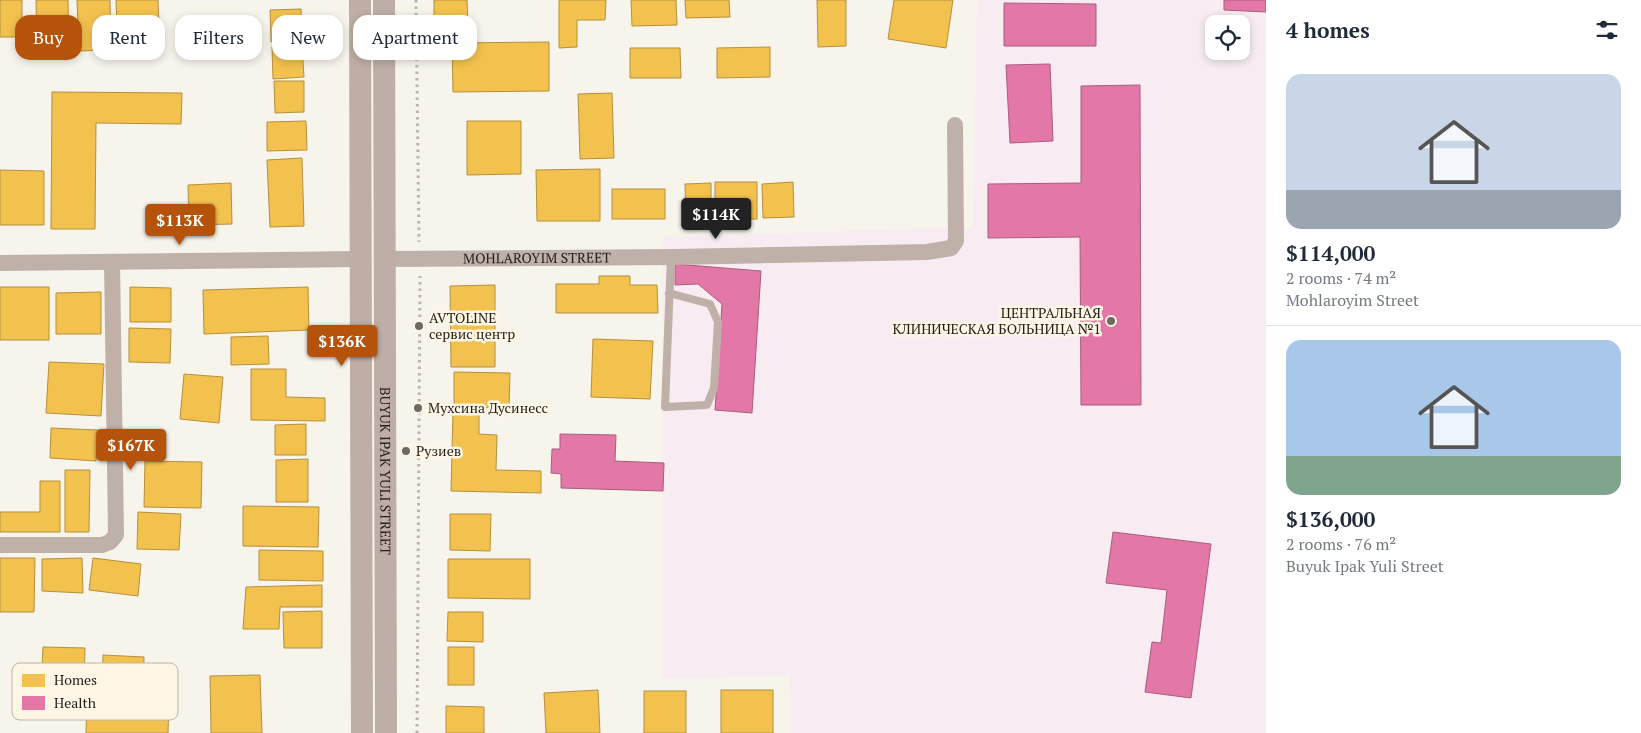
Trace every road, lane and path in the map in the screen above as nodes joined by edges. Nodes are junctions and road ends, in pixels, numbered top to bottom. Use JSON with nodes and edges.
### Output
{"nodes":[{"id":1,"x":360,"y":0,"type":"edge"},
{"id":2,"x":384,"y":0,"type":"edge"},
{"id":3,"x":416,"y":0,"type":"edge"},
{"id":4,"x":955,"y":125,"type":"dead end"},
{"id":5,"x":671,"y":257,"type":"junction"},
{"id":6,"x":420,"y":258,"type":"junction"},
{"id":7,"x":361,"y":259,"type":"junction"},
{"id":8,"x":385,"y":259,"type":"junction"},
{"id":9,"x":0,"y":262,"type":"edge"},
{"id":10,"x":112,"y":262,"type":"junction"},
{"id":11,"x":669,"y":293,"type":"junction"},
{"id":12,"x":0,"y":545,"type":"edge"},
{"id":13,"x":362,"y":733,"type":"edge"},
{"id":14,"x":386,"y":733,"type":"edge"},
{"id":15,"x":417,"y":733,"type":"edge"}],
"edges":[{"from":1,"to":7,"type":"main road","name":"BUYUK IPAK YULI STREET"},
{"from":2,"to":8,"type":"main road","name":"BUYUK IPAK YULI STREET"},
{"from":3,"to":6,"type":"path"},
{"from":4,"to":5,"type":"street","name":"MOHLAROYIM STREET"},
{"from":5,"to":6,"type":"street","name":"MOHLAROYIM STREET"},
{"from":5,"to":11,"type":"lane"},
{"from":6,"to":8,"type":"street","name":"MOHLAROYIM STREET"},
{"from":6,"to":15,"type":"path"},
{"from":7,"to":8,"type":"main road","name":"MOHLAROYIM STREET"},
{"from":7,"to":10,"type":"street","name":"MOHLAROYIM STREET"},
{"from":7,"to":13,"type":"main road","name":"BUYUK IPAK YULI STREET"},
{"from":8,"to":14,"type":"main road","name":"BUYUK IPAK YULI STREET"},
{"from":9,"to":10,"type":"street","name":"MOHLAROYIM STREET"},
{"from":10,"to":12,"type":"street"},
{"from":11,"to":11,"type":"lane"}]}
